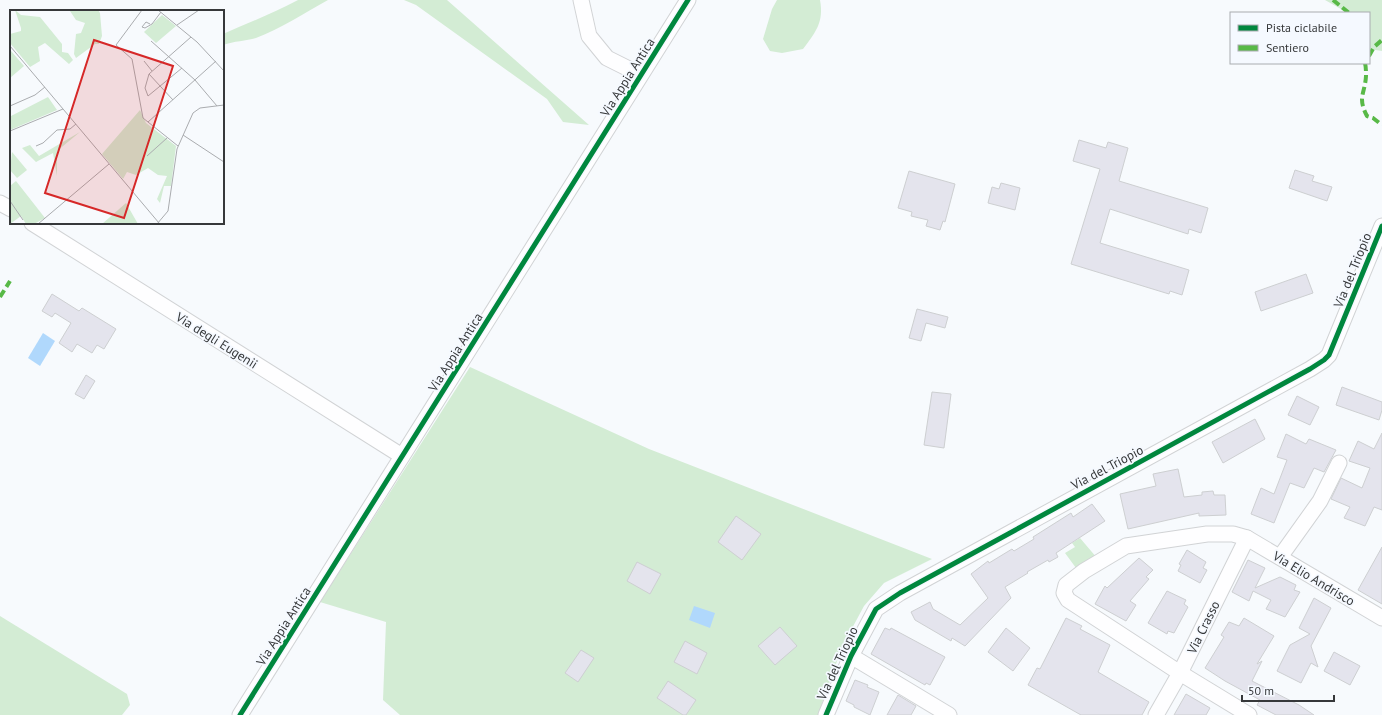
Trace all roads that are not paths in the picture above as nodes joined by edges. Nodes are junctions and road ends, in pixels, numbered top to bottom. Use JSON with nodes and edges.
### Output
{"nodes":[{"id":1,"x":581,"y":0,"type":"edge"},
{"id":2,"x":688,"y":0,"type":"edge"},
{"id":3,"x":643,"y":71,"type":"junction"},
{"id":4,"x":0,"y":202,"type":"edge"},
{"id":5,"x":10,"y":209,"type":"edge"},
{"id":6,"x":34,"y":224,"type":"edge"},
{"id":7,"x":1382,"y":226,"type":"edge"},
{"id":8,"x":402,"y":456,"type":"junction"},
{"id":9,"x":1339,"y":463,"type":"dead end"},
{"id":10,"x":1246,"y":538,"type":"junction"},
{"id":11,"x":1280,"y":557,"type":"junction"},
{"id":12,"x":1382,"y":618,"type":"edge"},
{"id":13,"x":850,"y":656,"type":"junction"},
{"id":14,"x":1180,"y":673,"type":"junction"},
{"id":15,"x":240,"y":715,"type":"edge"},
{"id":16,"x":826,"y":715,"type":"edge"},
{"id":17,"x":949,"y":715,"type":"edge"},
{"id":18,"x":1156,"y":715,"type":"edge"},
{"id":19,"x":1249,"y":715,"type":"edge"}],
"edges":[{"from":1,"to":3,"type":"street"},
{"from":2,"to":3,"type":"street","name":"Via Appia Antica"},
{"from":3,"to":8,"type":"street","name":"Via Appia Antica"},
{"from":4,"to":5,"type":"street"},
{"from":6,"to":8,"type":"street","name":"Via degli Eugenii"},
{"from":7,"to":13,"type":"street","name":"Via del Triopio"},
{"from":8,"to":15,"type":"street","name":"Via Appia Antica"},
{"from":9,"to":11,"type":"street"},
{"from":10,"to":11,"type":"street","name":"Via Elio Andrisco"},
{"from":10,"to":14,"type":"street","name":"Via Crasso"},
{"from":10,"to":14,"type":"street","name":"Via Elio Andrisco"},
{"from":11,"to":12,"type":"street","name":"Via Elio Andrisco"},
{"from":13,"to":16,"type":"street","name":"Via del Triopio"},
{"from":13,"to":17,"type":"street"},
{"from":14,"to":18,"type":"street","name":"Via Crasso"},
{"from":14,"to":19,"type":"street","name":"Via Elio Andrisco"}]}
